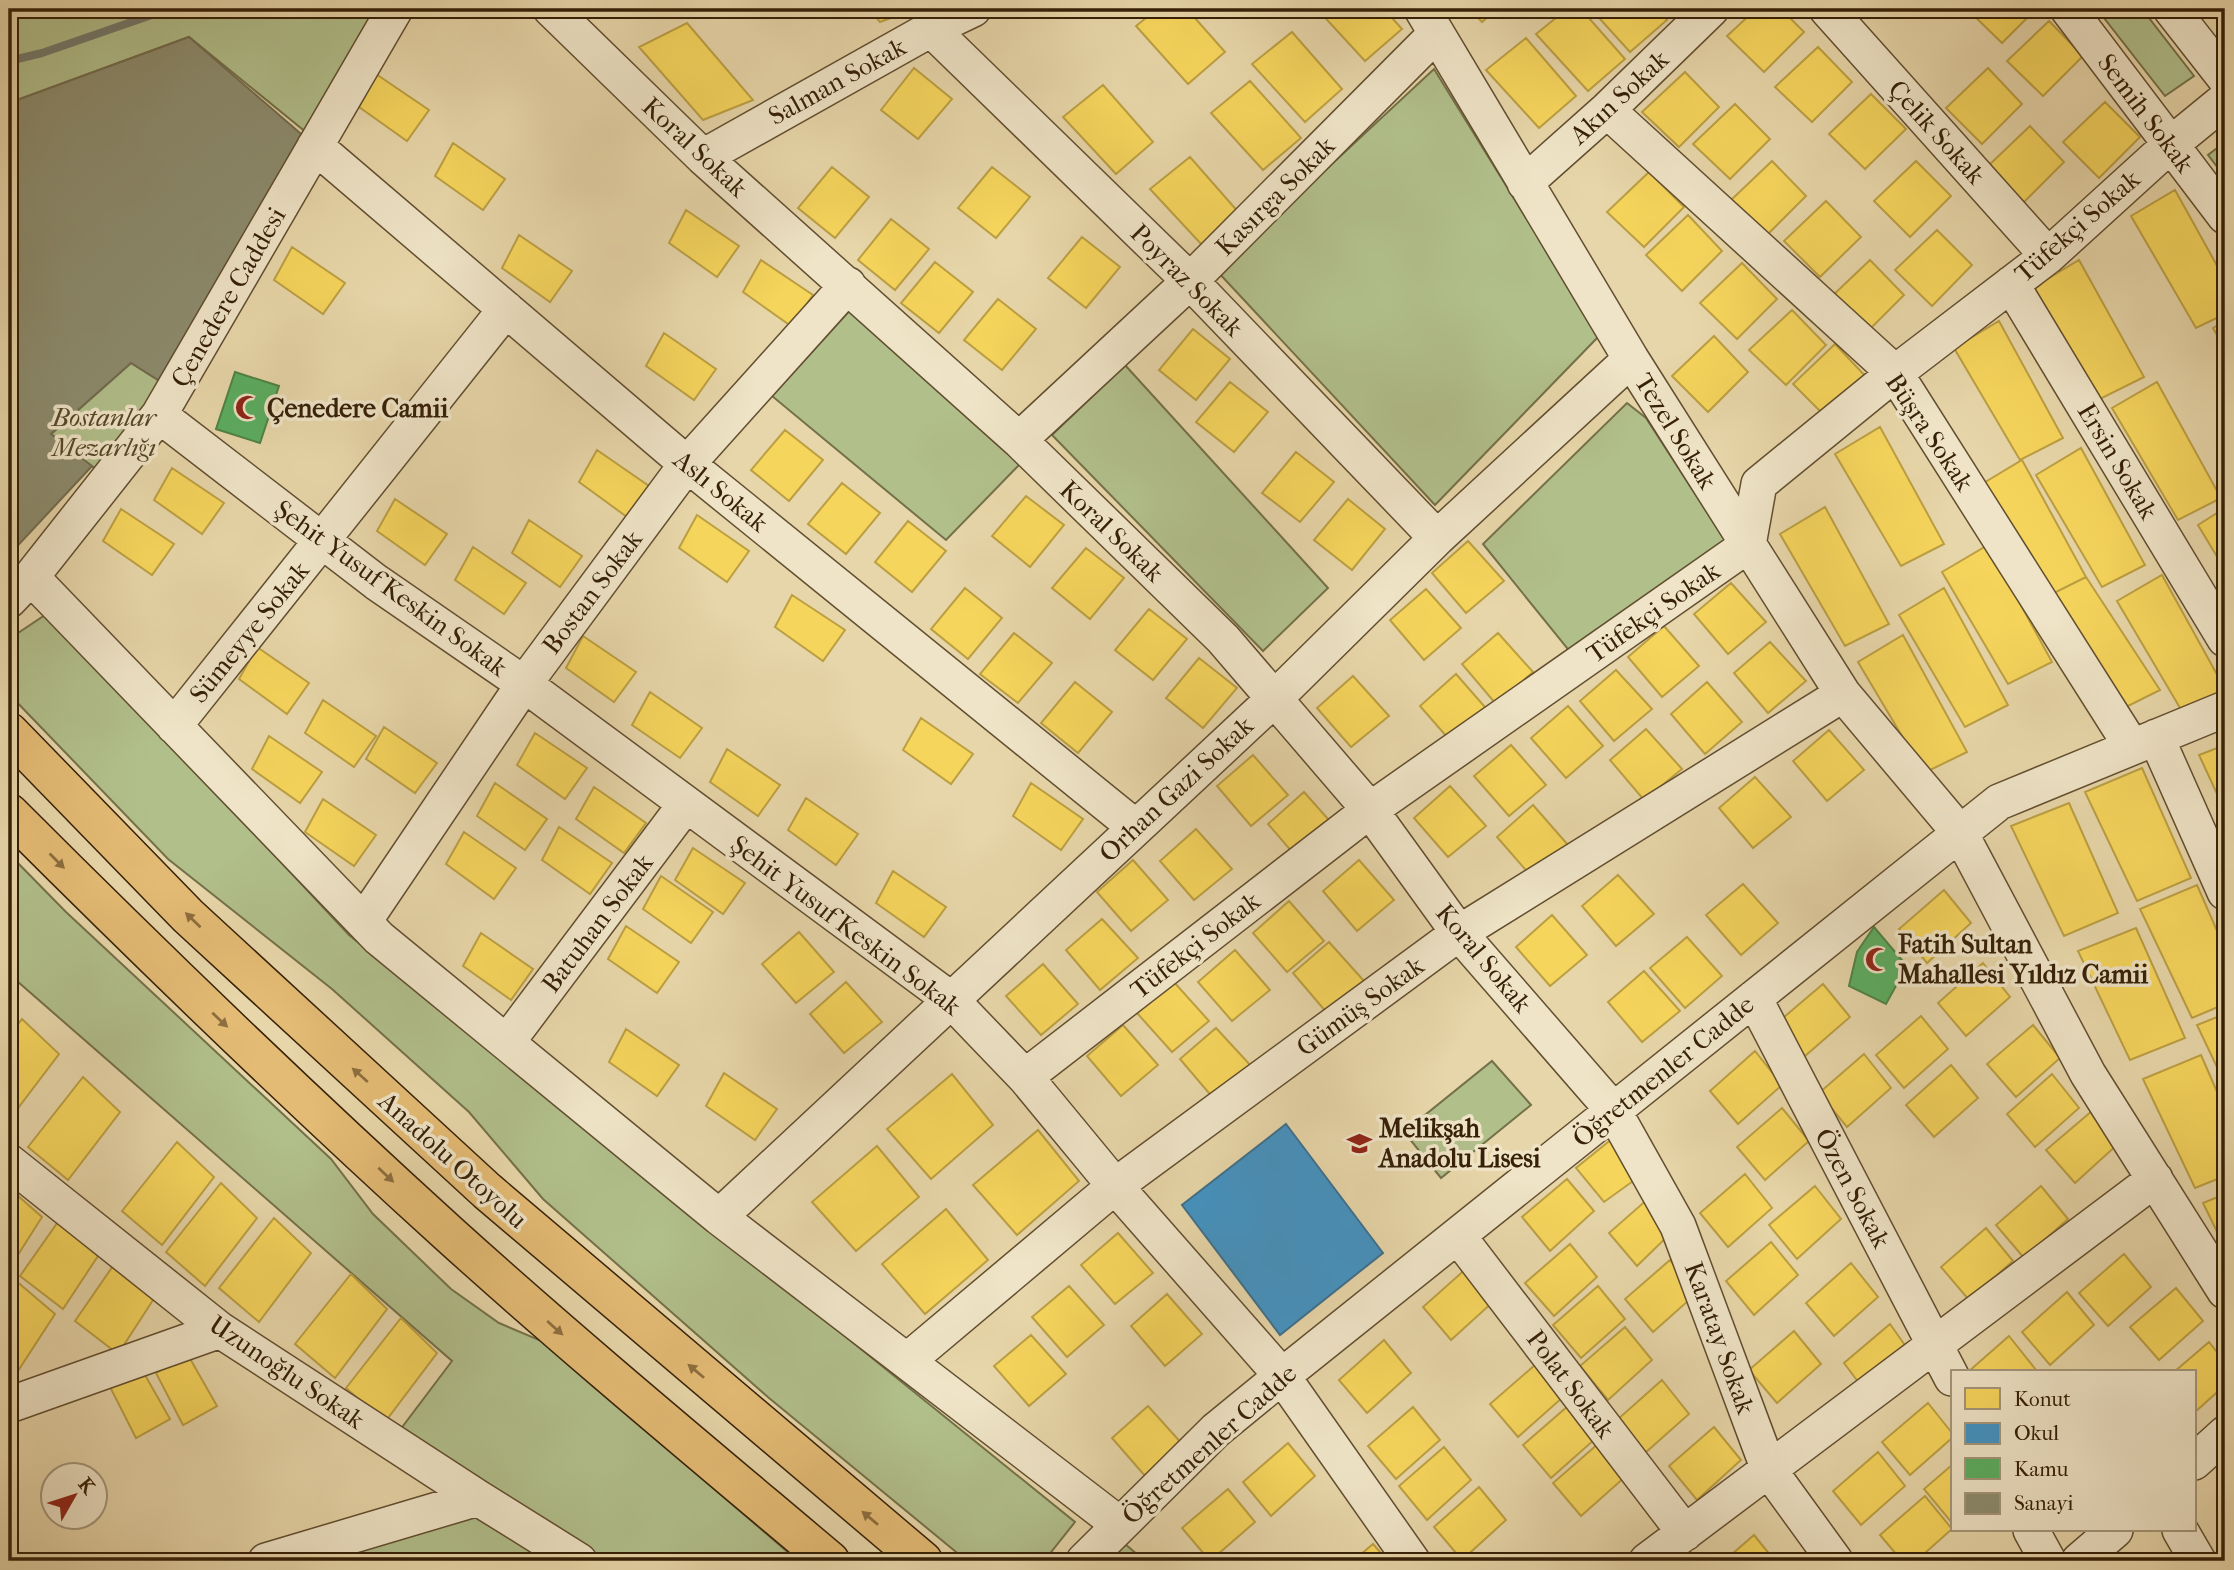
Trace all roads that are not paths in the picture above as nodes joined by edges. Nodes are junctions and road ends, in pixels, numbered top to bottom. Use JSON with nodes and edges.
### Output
{"nodes":[{"id":1,"x":395,"y":9,"type":"edge"},
{"id":2,"x":551,"y":9,"type":"edge"},
{"id":3,"x":973,"y":9,"type":"edge"},
{"id":4,"x":1711,"y":9,"type":"edge"},
{"id":5,"x":1826,"y":9,"type":"edge"},
{"id":6,"x":2068,"y":9,"type":"edge"},
{"id":7,"x":2171,"y":9,"type":"edge"},
{"id":8,"x":1429,"y":21,"type":"edge"},
{"id":9,"x":931,"y":29,"type":"junction"},
{"id":10,"x":2225,"y":78,"type":"edge"},
{"id":11,"x":2225,"y":100,"type":"edge"},
{"id":12,"x":1607,"y":110,"type":"junction"},
{"id":13,"x":2170,"y":145,"type":"junction"},
{"id":14,"x":315,"y":146,"type":"junction"},
{"id":15,"x":703,"y":157,"type":"junction"},
{"id":16,"x":1525,"y":183,"type":"junction"},
{"id":17,"x":2225,"y":216,"type":"edge"},
{"id":18,"x":2048,"y":256,"type":"junction"},
{"id":19,"x":1190,"y":281,"type":"junction"},
{"id":20,"x":2011,"y":284,"type":"junction"},
{"id":21,"x":848,"y":285,"type":"junction"},
{"id":22,"x":506,"y":309,"type":"junction"},
{"id":23,"x":1631,"y":359,"type":"junction"},
{"id":24,"x":1895,"y":373,"type":"junction"},
{"id":25,"x":159,"y":415,"type":"junction"},
{"id":26,"x":1018,"y":440,"type":"junction"},
{"id":27,"x":687,"y":464,"type":"junction"},
{"id":28,"x":1437,"y":538,"type":"junction"},
{"id":29,"x":323,"y":540,"type":"junction"},
{"id":30,"x":1748,"y":545,"type":"junction"},
{"id":31,"x":20,"y":589,"type":"edge"},
{"id":32,"x":2225,"y":639,"type":"edge"},
{"id":33,"x":524,"y":684,"type":"junction"},
{"id":34,"x":1843,"y":694,"type":"junction"},
{"id":35,"x":1274,"y":699,"type":"junction"},
{"id":36,"x":2225,"y":709,"type":"edge"},
{"id":37,"x":174,"y":726,"type":"junction"},
{"id":38,"x":9,"y":732,"type":"edge"},
{"id":39,"x":2144,"y":742,"type":"junction"},
{"id":40,"x":686,"y":804,"type":"junction"},
{"id":41,"x":1370,"y":810,"type":"junction"},
{"id":42,"x":9,"y":813,"type":"edge"},
{"id":43,"x":1135,"y":827,"type":"junction"},
{"id":44,"x":1960,"y":833,"type":"junction"},
{"id":45,"x":2225,"y":892,"type":"edge"},
{"id":46,"x":364,"y":921,"type":"junction"},
{"id":47,"x":1459,"y":933,"type":"junction"},
{"id":48,"x":1754,"y":998,"type":"junction"},
{"id":49,"x":950,"y":999,"type":"junction"},
{"id":50,"x":507,"y":1042,"type":"junction"},
{"id":51,"x":1025,"y":1077,"type":"junction"},
{"id":52,"x":1613,"y":1110,"type":"junction"},
{"id":53,"x":9,"y":1162,"type":"edge"},
{"id":54,"x":2155,"y":1179,"type":"junction"},
{"id":55,"x":1115,"y":1186,"type":"junction"},
{"id":56,"x":719,"y":1217,"type":"junction"},
{"id":57,"x":1458,"y":1236,"type":"junction"},
{"id":58,"x":2225,"y":1291,"type":"edge"},
{"id":59,"x":220,"y":1330,"type":"junction"},
{"id":60,"x":1934,"y":1343,"type":"junction"},
{"id":61,"x":907,"y":1360,"type":"junction"},
{"id":62,"x":1282,"y":1376,"type":"junction"},
{"id":63,"x":1951,"y":1376,"type":"edge"},
{"id":64,"x":15,"y":1396,"type":"edge"},
{"id":65,"x":2225,"y":1434,"type":"edge"},
{"id":66,"x":2196,"y":1460,"type":"edge"},
{"id":67,"x":1769,"y":1470,"type":"junction"},
{"id":68,"x":478,"y":1498,"type":"junction"},
{"id":69,"x":1120,"y":1525,"type":"junction"},
{"id":70,"x":1685,"y":1532,"type":"junction"},
{"id":71,"x":2032,"y":1532,"type":"edge"},
{"id":72,"x":2113,"y":1532,"type":"edge"},
{"id":73,"x":2181,"y":1532,"type":"edge"},
{"id":74,"x":1832,"y":1560,"type":"edge"},
{"id":75,"x":266,"y":1561,"type":"edge"},
{"id":76,"x":579,"y":1561,"type":"edge"},
{"id":77,"x":830,"y":1561,"type":"edge"},
{"id":78,"x":923,"y":1561,"type":"edge"},
{"id":79,"x":1084,"y":1561,"type":"edge"},
{"id":80,"x":1412,"y":1561,"type":"edge"},
{"id":81,"x":1647,"y":1561,"type":"edge"},
{"id":82,"x":2048,"y":1561,"type":"edge"},
{"id":83,"x":2079,"y":1561,"type":"edge"},
{"id":84,"x":2198,"y":1561,"type":"edge"}],
"edges":[{"from":1,"to":14,"type":"street","name":"Çenedere Caddesi"},
{"from":2,"to":15,"type":"street","name":"Koral Sokak"},
{"from":3,"to":9,"type":"street","name":"Salman Sokak"},
{"from":4,"to":12,"type":"street","name":"Akın Sokak"},
{"from":5,"to":18,"type":"street","name":"Çelik Sokak"},
{"from":6,"to":13,"type":"street","name":"Semih Sokak"},
{"from":7,"to":10,"type":"street"},
{"from":8,"to":16,"type":"street","name":"Tezel Sokak"},
{"from":8,"to":19,"type":"street","name":"Kasırga Sokak"},
{"from":9,"to":15,"type":"street","name":"Salman Sokak"},
{"from":9,"to":19,"type":"street","name":"Poyraz Sokak"},
{"from":11,"to":13,"type":"street","name":"Tüfekçi Sokak"},
{"from":12,"to":16,"type":"street","name":"Akın Sokak"},
{"from":12,"to":24,"type":"street","name":"Büşra Sokak"},
{"from":13,"to":17,"type":"street","name":"Semih Sokak"},
{"from":13,"to":18,"type":"street","name":"Tüfekçi Sokak"},
{"from":14,"to":22,"type":"street","name":"Aslı Sokak"},
{"from":14,"to":25,"type":"street","name":"Çenedere Caddesi"},
{"from":15,"to":21,"type":"street","name":"Koral Sokak"},
{"from":16,"to":23,"type":"street","name":"Tezel Sokak"},
{"from":18,"to":20,"type":"street","name":"Tüfekçi Sokak"},
{"from":19,"to":26,"type":"street","name":"Kasırga Sokak"},
{"from":19,"to":28,"type":"street","name":"Poyraz Sokak"},
{"from":20,"to":24,"type":"street","name":"Tüfekçi Sokak"},
{"from":20,"to":32,"type":"street","name":"Ersin Sokak"},
{"from":21,"to":26,"type":"street","name":"Koral Sokak"},
{"from":21,"to":27,"type":"street","name":"Bostan Sokak"},
{"from":22,"to":27,"type":"street","name":"Aslı Sokak"},
{"from":22,"to":29,"type":"street","name":"Sümeyye Sokak"},
{"from":23,"to":28,"type":"street","name":"Orhan Gazi Sokak"},
{"from":23,"to":30,"type":"street","name":"Tezel Sokak"},
{"from":24,"to":30,"type":"street","name":"Tüfekçi Sokak"},
{"from":24,"to":39,"type":"street","name":"Büşra Sokak"},
{"from":25,"to":29,"type":"street","name":"Şehit Yusuf Keskin Sokak"},
{"from":25,"to":31,"type":"street","name":"Çenedere Caddesi"},
{"from":26,"to":35,"type":"street","name":"Koral Sokak"},
{"from":27,"to":33,"type":"street","name":"Bostan Sokak"},
{"from":27,"to":43,"type":"street","name":"Aslı Sokak"},
{"from":28,"to":35,"type":"street","name":"Orhan Gazi Sokak"},
{"from":29,"to":33,"type":"street","name":"Şehit Yusuf Keskin Sokak"},
{"from":29,"to":37,"type":"street","name":"Sümeyye Sokak"},
{"from":30,"to":34,"type":"street","name":"Tezel Sokak"},
{"from":30,"to":41,"type":"street","name":"Tüfekçi Sokak"},
{"from":31,"to":37,"type":"street"},
{"from":33,"to":40,"type":"street","name":"Şehit Yusuf Keskin Sokak"},
{"from":33,"to":46,"type":"street","name":"Bostan Sokak"},
{"from":34,"to":44,"type":"street","name":"Tezel Sokak"},
{"from":34,"to":47,"type":"street","name":"Gümüş Sokak"},
{"from":35,"to":41,"type":"street","name":"Koral Sokak"},
{"from":35,"to":43,"type":"street","name":"Orhan Gazi Sokak"},
{"from":36,"to":39,"type":"street","name":"Öğretmenler Cadde"},
{"from":37,"to":46,"type":"street"},
{"from":78,"to":38,"type":"highway","name":"Anadolu Otoyolu","one_way":true},
{"from":39,"to":44,"type":"street","name":"Öğretmenler Cadde"},
{"from":39,"to":45,"type":"street","name":"Büşra Sokak"},
{"from":40,"to":49,"type":"street","name":"Şehit Yusuf Keskin Sokak"},
{"from":40,"to":50,"type":"street","name":"Batuhan Sokak"},
{"from":41,"to":47,"type":"street","name":"Koral Sokak"},
{"from":41,"to":51,"type":"street","name":"Tüfekçi Sokak"},
{"from":42,"to":77,"type":"highway","one_way":true},
{"from":43,"to":49,"type":"street","name":"Orhan Gazi Sokak"},
{"from":44,"to":48,"type":"street","name":"Öğretmenler Cadde"},
{"from":44,"to":54,"type":"street","name":"Tezel Sokak"},
{"from":46,"to":50,"type":"street"},
{"from":47,"to":52,"type":"street","name":"Koral Sokak"},
{"from":47,"to":55,"type":"street","name":"Gümüş Sokak"},
{"from":48,"to":52,"type":"street","name":"Öğretmenler Cadde"},
{"from":48,"to":60,"type":"street","name":"Özen Sokak"},
{"from":49,"to":51,"type":"street","name":"Şehit Yusuf Keskin Sokak"},
{"from":49,"to":56,"type":"street","name":"Orhan Gazi Sokak"},
{"from":50,"to":56,"type":"street"},
{"from":51,"to":55,"type":"street","name":"Şehit Yusuf Keskin Sokak"},
{"from":52,"to":57,"type":"street","name":"Öğretmenler Cadde"},
{"from":52,"to":67,"type":"street","name":"Karatay Sokak"},
{"from":53,"to":59,"type":"street","name":"Uzunoğlu Sokak"},
{"from":54,"to":58,"type":"street","name":"Tezel Sokak"},
{"from":54,"to":60,"type":"street"},
{"from":55,"to":61,"type":"street","name":"Gümüş Sokak"},
{"from":55,"to":62,"type":"street","name":"Şehit Yusuf Keskin Sokak"},
{"from":56,"to":61,"type":"street"},
{"from":57,"to":62,"type":"street","name":"Öğretmenler Cadde"},
{"from":57,"to":70,"type":"street","name":"Polat Sokak"},
{"from":59,"to":64,"type":"street"},
{"from":59,"to":68,"type":"street","name":"Uzunoğlu Sokak"},
{"from":60,"to":63,"type":"street","name":"Özen Sokak"},
{"from":60,"to":67,"type":"street"},
{"from":61,"to":69,"type":"street"},
{"from":62,"to":69,"type":"street","name":"Öğretmenler Cadde"},
{"from":62,"to":80,"type":"street","name":"Şehit Yusuf Keskin Sokak"},
{"from":65,"to":66,"type":"street"},
{"from":67,"to":70,"type":"street"},
{"from":67,"to":74,"type":"street","name":"Karatay Sokak"},
{"from":68,"to":75,"type":"street"},
{"from":68,"to":76,"type":"street","name":"Uzunoğlu Sokak"},
{"from":69,"to":79,"type":"street","name":"Öğretmenler Cadde"},
{"from":70,"to":81,"type":"street"},
{"from":71,"to":82,"type":"street"},
{"from":72,"to":83,"type":"street"},
{"from":73,"to":84,"type":"street"}]}
